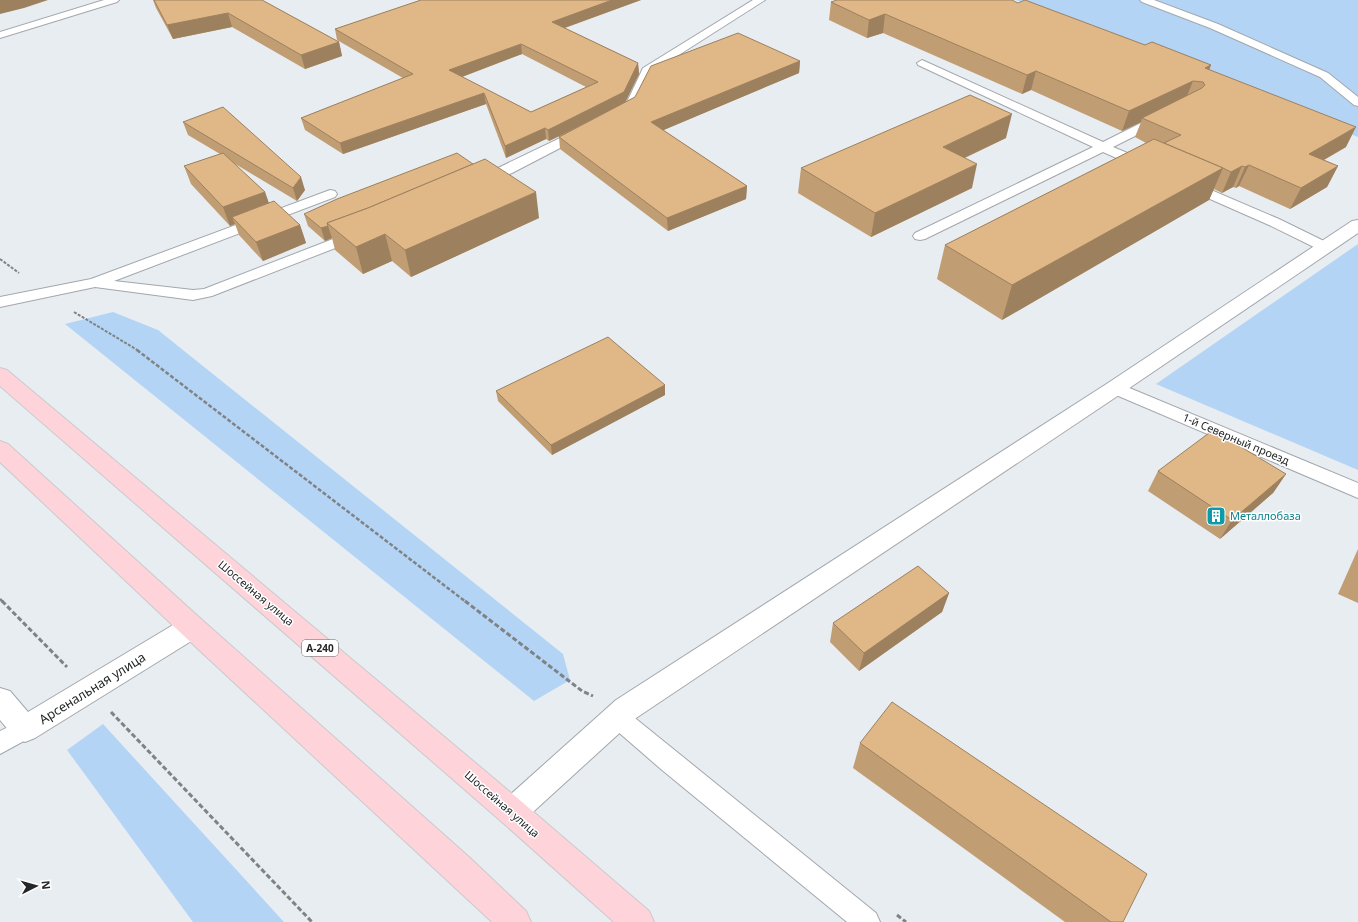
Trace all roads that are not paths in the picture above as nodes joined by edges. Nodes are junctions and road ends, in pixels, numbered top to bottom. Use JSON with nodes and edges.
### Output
{"nodes":[{"id":1,"x":114,"y":0,"type":"edge"},
{"id":2,"x":760,"y":0,"type":"edge"},
{"id":3,"x":1145,"y":0,"type":"edge"},
{"id":4,"x":0,"y":35,"type":"edge"},
{"id":5,"x":922,"y":63,"type":"dead end"},
{"id":6,"x":1358,"y":103,"type":"edge"},
{"id":7,"x":1170,"y":114,"type":"edge"},
{"id":8,"x":603,"y":120,"type":"edge"},
{"id":9,"x":590,"y":128,"type":"edge"},
{"id":10,"x":1103,"y":147,"type":"junction"},
{"id":11,"x":1153,"y":168,"type":"edge"},
{"id":12,"x":1182,"y":181,"type":"edge"},
{"id":13,"x":470,"y":186,"type":"edge"},
{"id":14,"x":330,"y":194,"type":"dead end"},
{"id":15,"x":1358,"y":225,"type":"edge"},
{"id":16,"x":369,"y":230,"type":"edge"},
{"id":17,"x":920,"y":236,"type":"dead end"},
{"id":18,"x":1325,"y":247,"type":"junction"},
{"id":19,"x":95,"y":283,"type":"junction"},
{"id":20,"x":0,"y":302,"type":"edge"},
{"id":21,"x":0,"y":375,"type":"edge"},
{"id":22,"x":1115,"y":388,"type":"junction"},
{"id":23,"x":0,"y":449,"type":"edge"},
{"id":24,"x":1358,"y":491,"type":"edge"},
{"id":25,"x":192,"y":627,"type":"junction"},
{"id":26,"x":0,"y":700,"type":"edge"},
{"id":27,"x":622,"y":714,"type":"junction"},
{"id":28,"x":25,"y":729,"type":"junction"},
{"id":29,"x":0,"y":743,"type":"edge"},
{"id":30,"x":512,"y":812,"type":"junction"},
{"id":31,"x":515,"y":922,"type":"edge"},
{"id":32,"x":638,"y":922,"type":"edge"},
{"id":33,"x":867,"y":922,"type":"edge"}],
"edges":[{"from":1,"to":4,"type":"lane"},
{"from":2,"to":8,"type":"lane"},
{"from":3,"to":6,"type":"lane"},
{"from":5,"to":10,"type":"lane"},
{"from":7,"to":10,"type":"lane"},
{"from":9,"to":13,"type":"lane"},
{"from":10,"to":11,"type":"lane"},
{"from":10,"to":17,"type":"lane"},
{"from":12,"to":18,"type":"lane"},
{"from":14,"to":19,"type":"lane"},
{"from":15,"to":18,"type":"street"},
{"from":16,"to":19,"type":"lane"},
{"from":18,"to":22,"type":"street"},
{"from":19,"to":20,"type":"lane"},
{"from":21,"to":30,"type":"main road","name":"Шоссейная улица","number":"А-240"},
{"from":22,"to":24,"type":"lane","name":"1-й Северный проезд"},
{"from":22,"to":27,"type":"street"},
{"from":23,"to":25,"type":"main road"},
{"from":25,"to":28,"type":"street","name":"Арсенальная улица"},
{"from":25,"to":31,"type":"main road"},
{"from":26,"to":28,"type":"street"},
{"from":27,"to":30,"type":"street"},
{"from":27,"to":33,"type":"lane"},
{"from":28,"to":29,"type":"lane"},
{"from":30,"to":32,"type":"main road","name":"Шоссейная улица","number":"А-240"}]}
